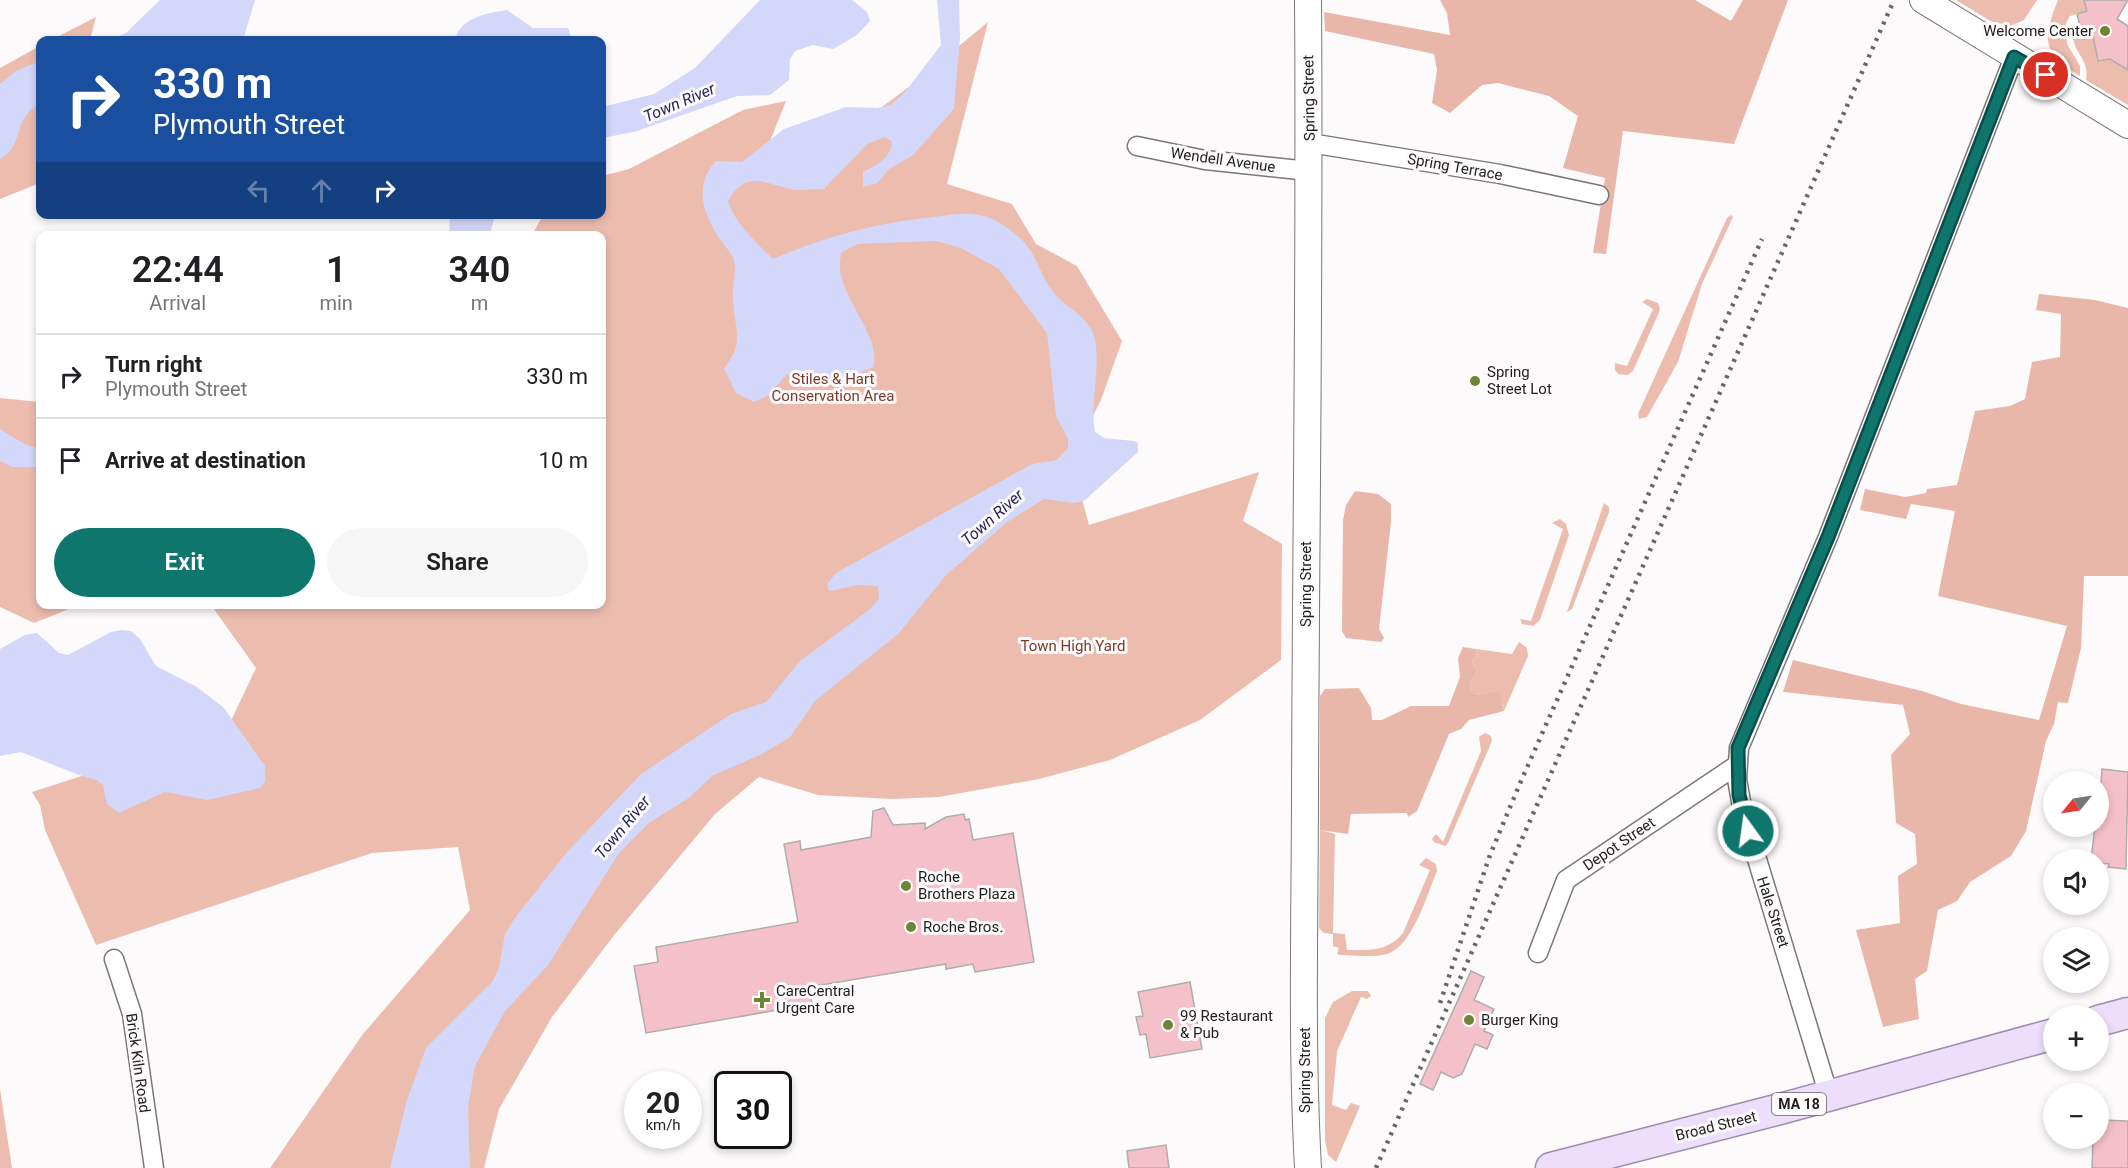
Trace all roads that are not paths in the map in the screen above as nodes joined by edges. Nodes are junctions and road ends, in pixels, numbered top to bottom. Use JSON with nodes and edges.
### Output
{"nodes":[{"id":1,"x":1308,"y":0,"type":"edge"},
{"id":2,"x":1923,"y":0,"type":"edge"},
{"id":3,"x":2014,"y":57,"type":"junction"},
{"id":4,"x":2128,"y":125,"type":"edge"},
{"id":5,"x":1310,"y":143,"type":"junction"},
{"id":6,"x":1137,"y":146,"type":"dead end"},
{"id":7,"x":1309,"y":171,"type":"junction"},
{"id":8,"x":1599,"y":195,"type":"dead end"},
{"id":9,"x":1737,"y":765,"type":"junction"},
{"id":10,"x":1538,"y":953,"type":"dead end"},
{"id":11,"x":114,"y":959,"type":"dead end"},
{"id":12,"x":2128,"y":1013,"type":"edge"},
{"id":13,"x":2109,"y":1018,"type":"edge"},
{"id":14,"x":2043,"y":1037,"type":"edge"},
{"id":15,"x":1829,"y":1096,"type":"junction"},
{"id":16,"x":1627,"y":1159,"type":"edge"},
{"id":17,"x":154,"y":1168,"type":"edge"},
{"id":18,"x":1308,"y":1168,"type":"edge"},
{"id":19,"x":1551,"y":1168,"type":"edge"}],
"edges":[{"from":1,"to":5,"type":"street","name":"Spring Street"},
{"from":2,"to":3,"type":"street"},
{"from":3,"to":4,"type":"street"},
{"from":3,"to":9,"type":"street","name":"Hale Street"},
{"from":5,"to":7,"type":"street","name":"Spring Street"},
{"from":5,"to":8,"type":"street","name":"Spring Terrace"},
{"from":6,"to":7,"type":"street","name":"Wendell Avenue"},
{"from":7,"to":18,"type":"street","name":"Spring Street"},
{"from":9,"to":10,"type":"street","name":"Depot Street"},
{"from":9,"to":15,"type":"street","name":"Hale Street"},
{"from":11,"to":17,"type":"street","name":"Brick Kiln Road"},
{"from":12,"to":13,"type":"main road"},
{"from":14,"to":15,"type":"main road","name":"Broad Street","number":"MA 18"},
{"from":15,"to":16,"type":"main road","name":"Broad Street","number":"MA 18"},
{"from":16,"to":19,"type":"main road","name":"Broad Street","number":"MA 18"}]}
